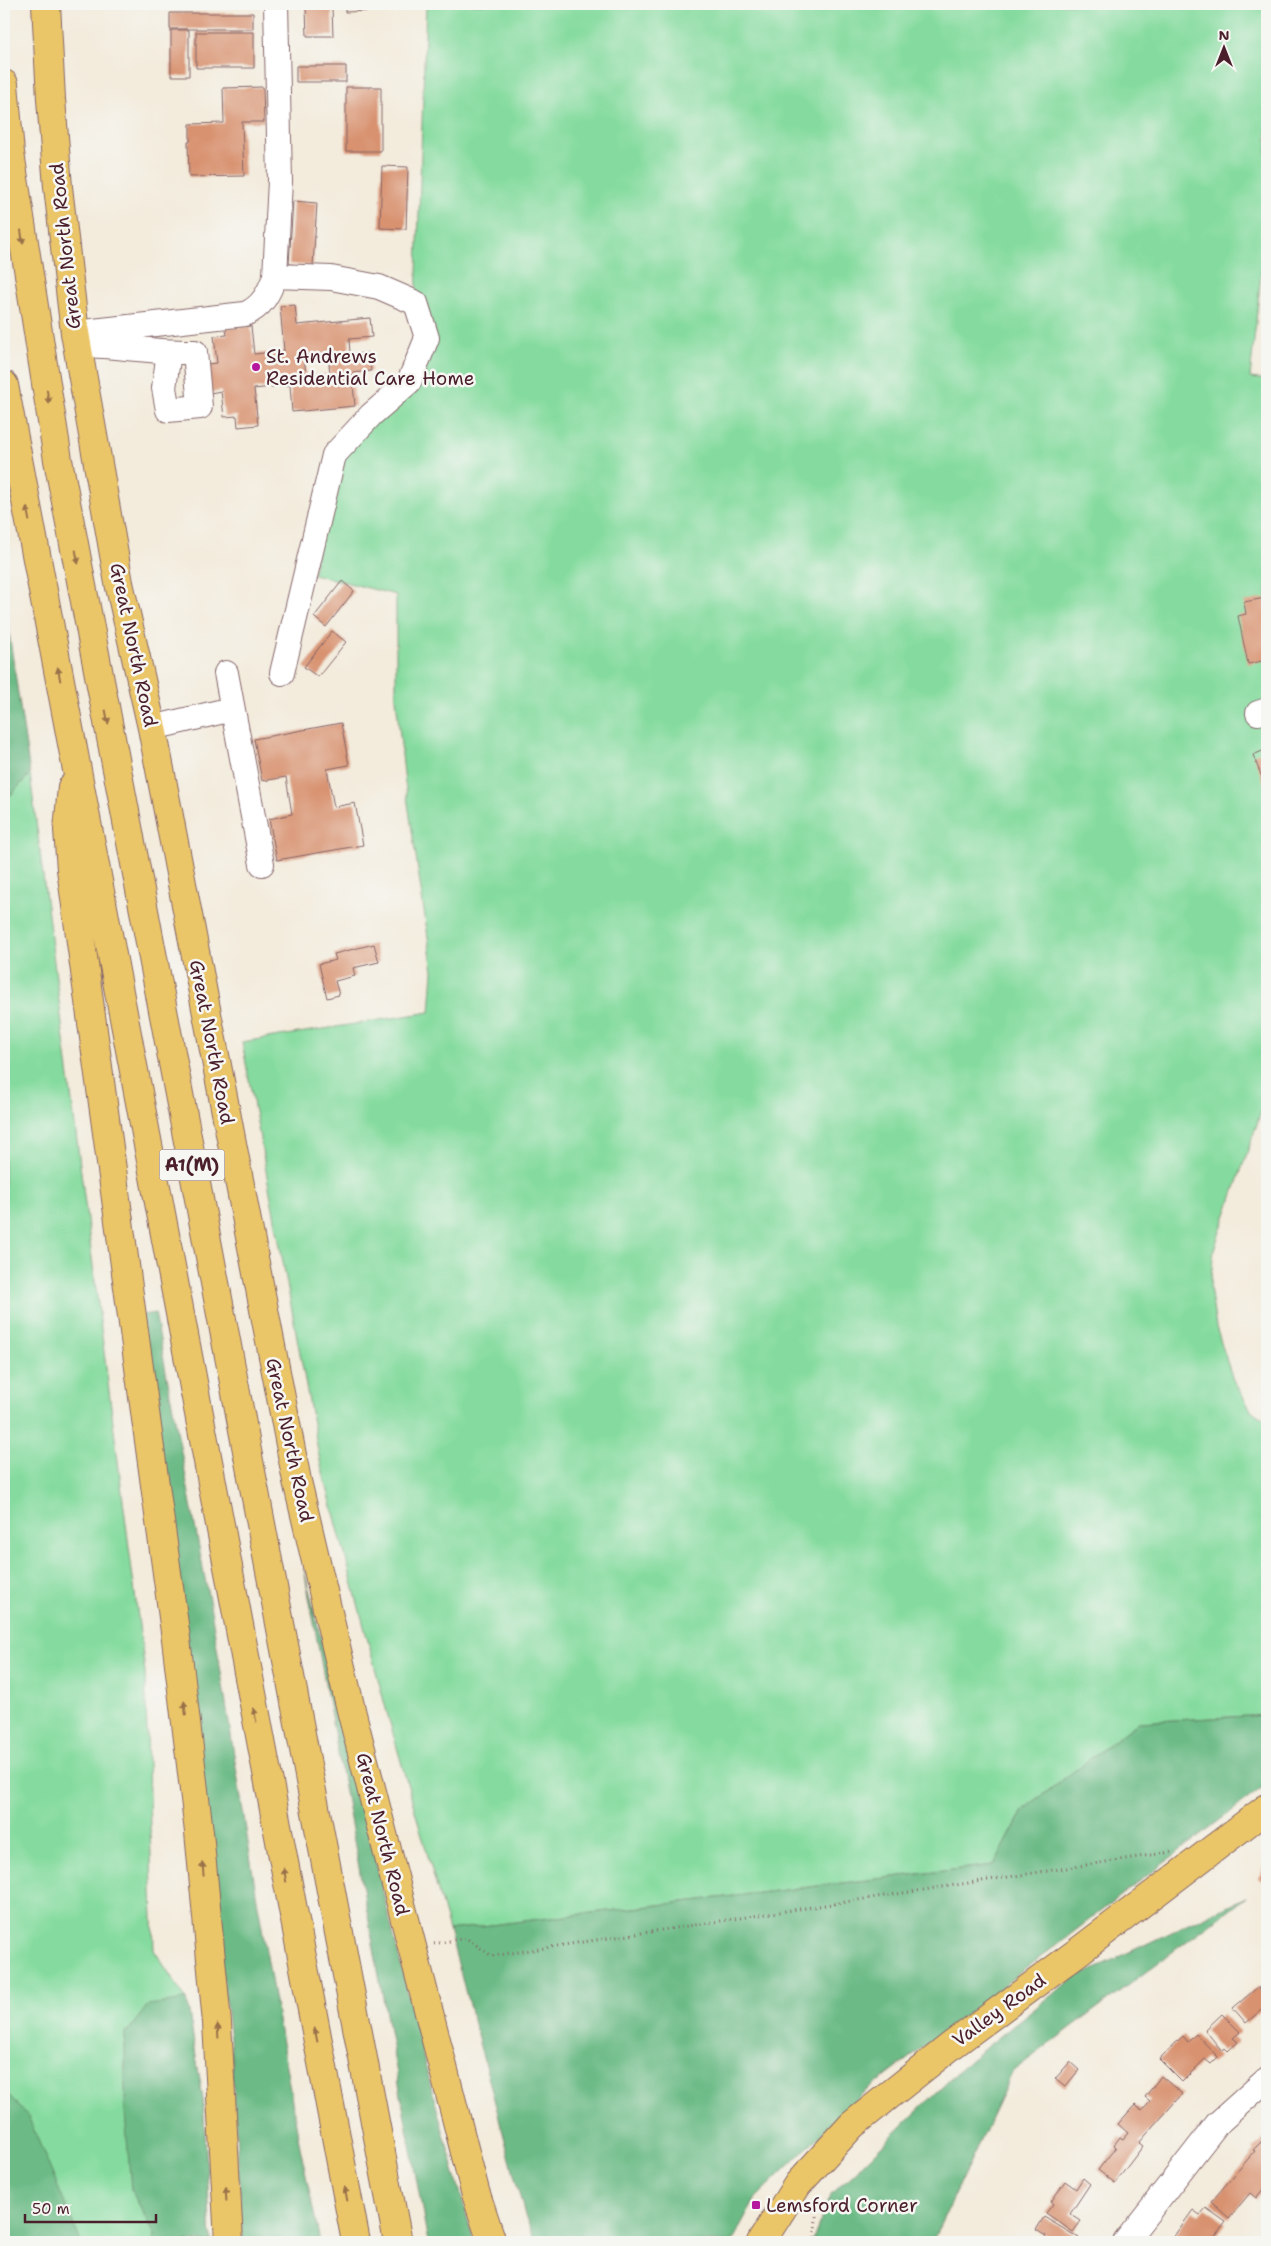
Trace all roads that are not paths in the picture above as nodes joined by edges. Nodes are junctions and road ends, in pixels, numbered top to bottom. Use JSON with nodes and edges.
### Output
{"nodes":[{"id":1,"x":46,"y":4,"type":"edge"},
{"id":2,"x":276,"y":4,"type":"edge"},
{"id":3,"x":4,"y":84,"type":"edge"},
{"id":4,"x":275,"y":276,"type":"junction"},
{"id":5,"x":76,"y":339,"type":"junction"},
{"id":6,"x":169,"y":352,"type":"dead end"},
{"id":7,"x":4,"y":385,"type":"edge"},
{"id":8,"x":226,"y":673,"type":"dead end"},
{"id":9,"x":282,"y":673,"type":"dead end"},
{"id":10,"x":232,"y":709,"type":"junction"},
{"id":11,"x":152,"y":728,"type":"junction"},
{"id":12,"x":75,"y":756,"type":"junction"},
{"id":13,"x":262,"y":864,"type":"dead end"},
{"id":14,"x":1267,"y":1808,"type":"edge"},
{"id":15,"x":1267,"y":2079,"type":"edge"},
{"id":16,"x":229,"y":2242,"type":"edge"},
{"id":17,"x":356,"y":2242,"type":"edge"},
{"id":18,"x":398,"y":2242,"type":"edge"},
{"id":19,"x":492,"y":2242,"type":"edge"},
{"id":20,"x":762,"y":2242,"type":"edge"},
{"id":21,"x":1125,"y":2242,"type":"edge"}],
"edges":[{"from":1,"to":5,"type":"main road","name":"Great North Road"},
{"from":2,"to":4,"type":"street"},
{"from":3,"to":18,"type":"main road","number":"A1(M)","one_way":true},
{"from":4,"to":5,"type":"street"},
{"from":4,"to":9,"type":"street"},
{"from":5,"to":6,"type":"street"},
{"from":5,"to":11,"type":"main road","name":"Great North Road"},
{"from":12,"to":7,"type":"main road","number":"A1(M)","one_way":true},
{"from":8,"to":10,"type":"street"},
{"from":10,"to":11,"type":"street"},
{"from":10,"to":13,"type":"street"},
{"from":11,"to":19,"type":"main road","name":"Great North Road"},
{"from":16,"to":12,"type":"main road","number":"A1(M)","one_way":true},
{"from":17,"to":12,"type":"main road","number":"A1(M)","one_way":true},
{"from":14,"to":20,"type":"main road","name":"Valley Road"},
{"from":15,"to":21,"type":"street"}]}
